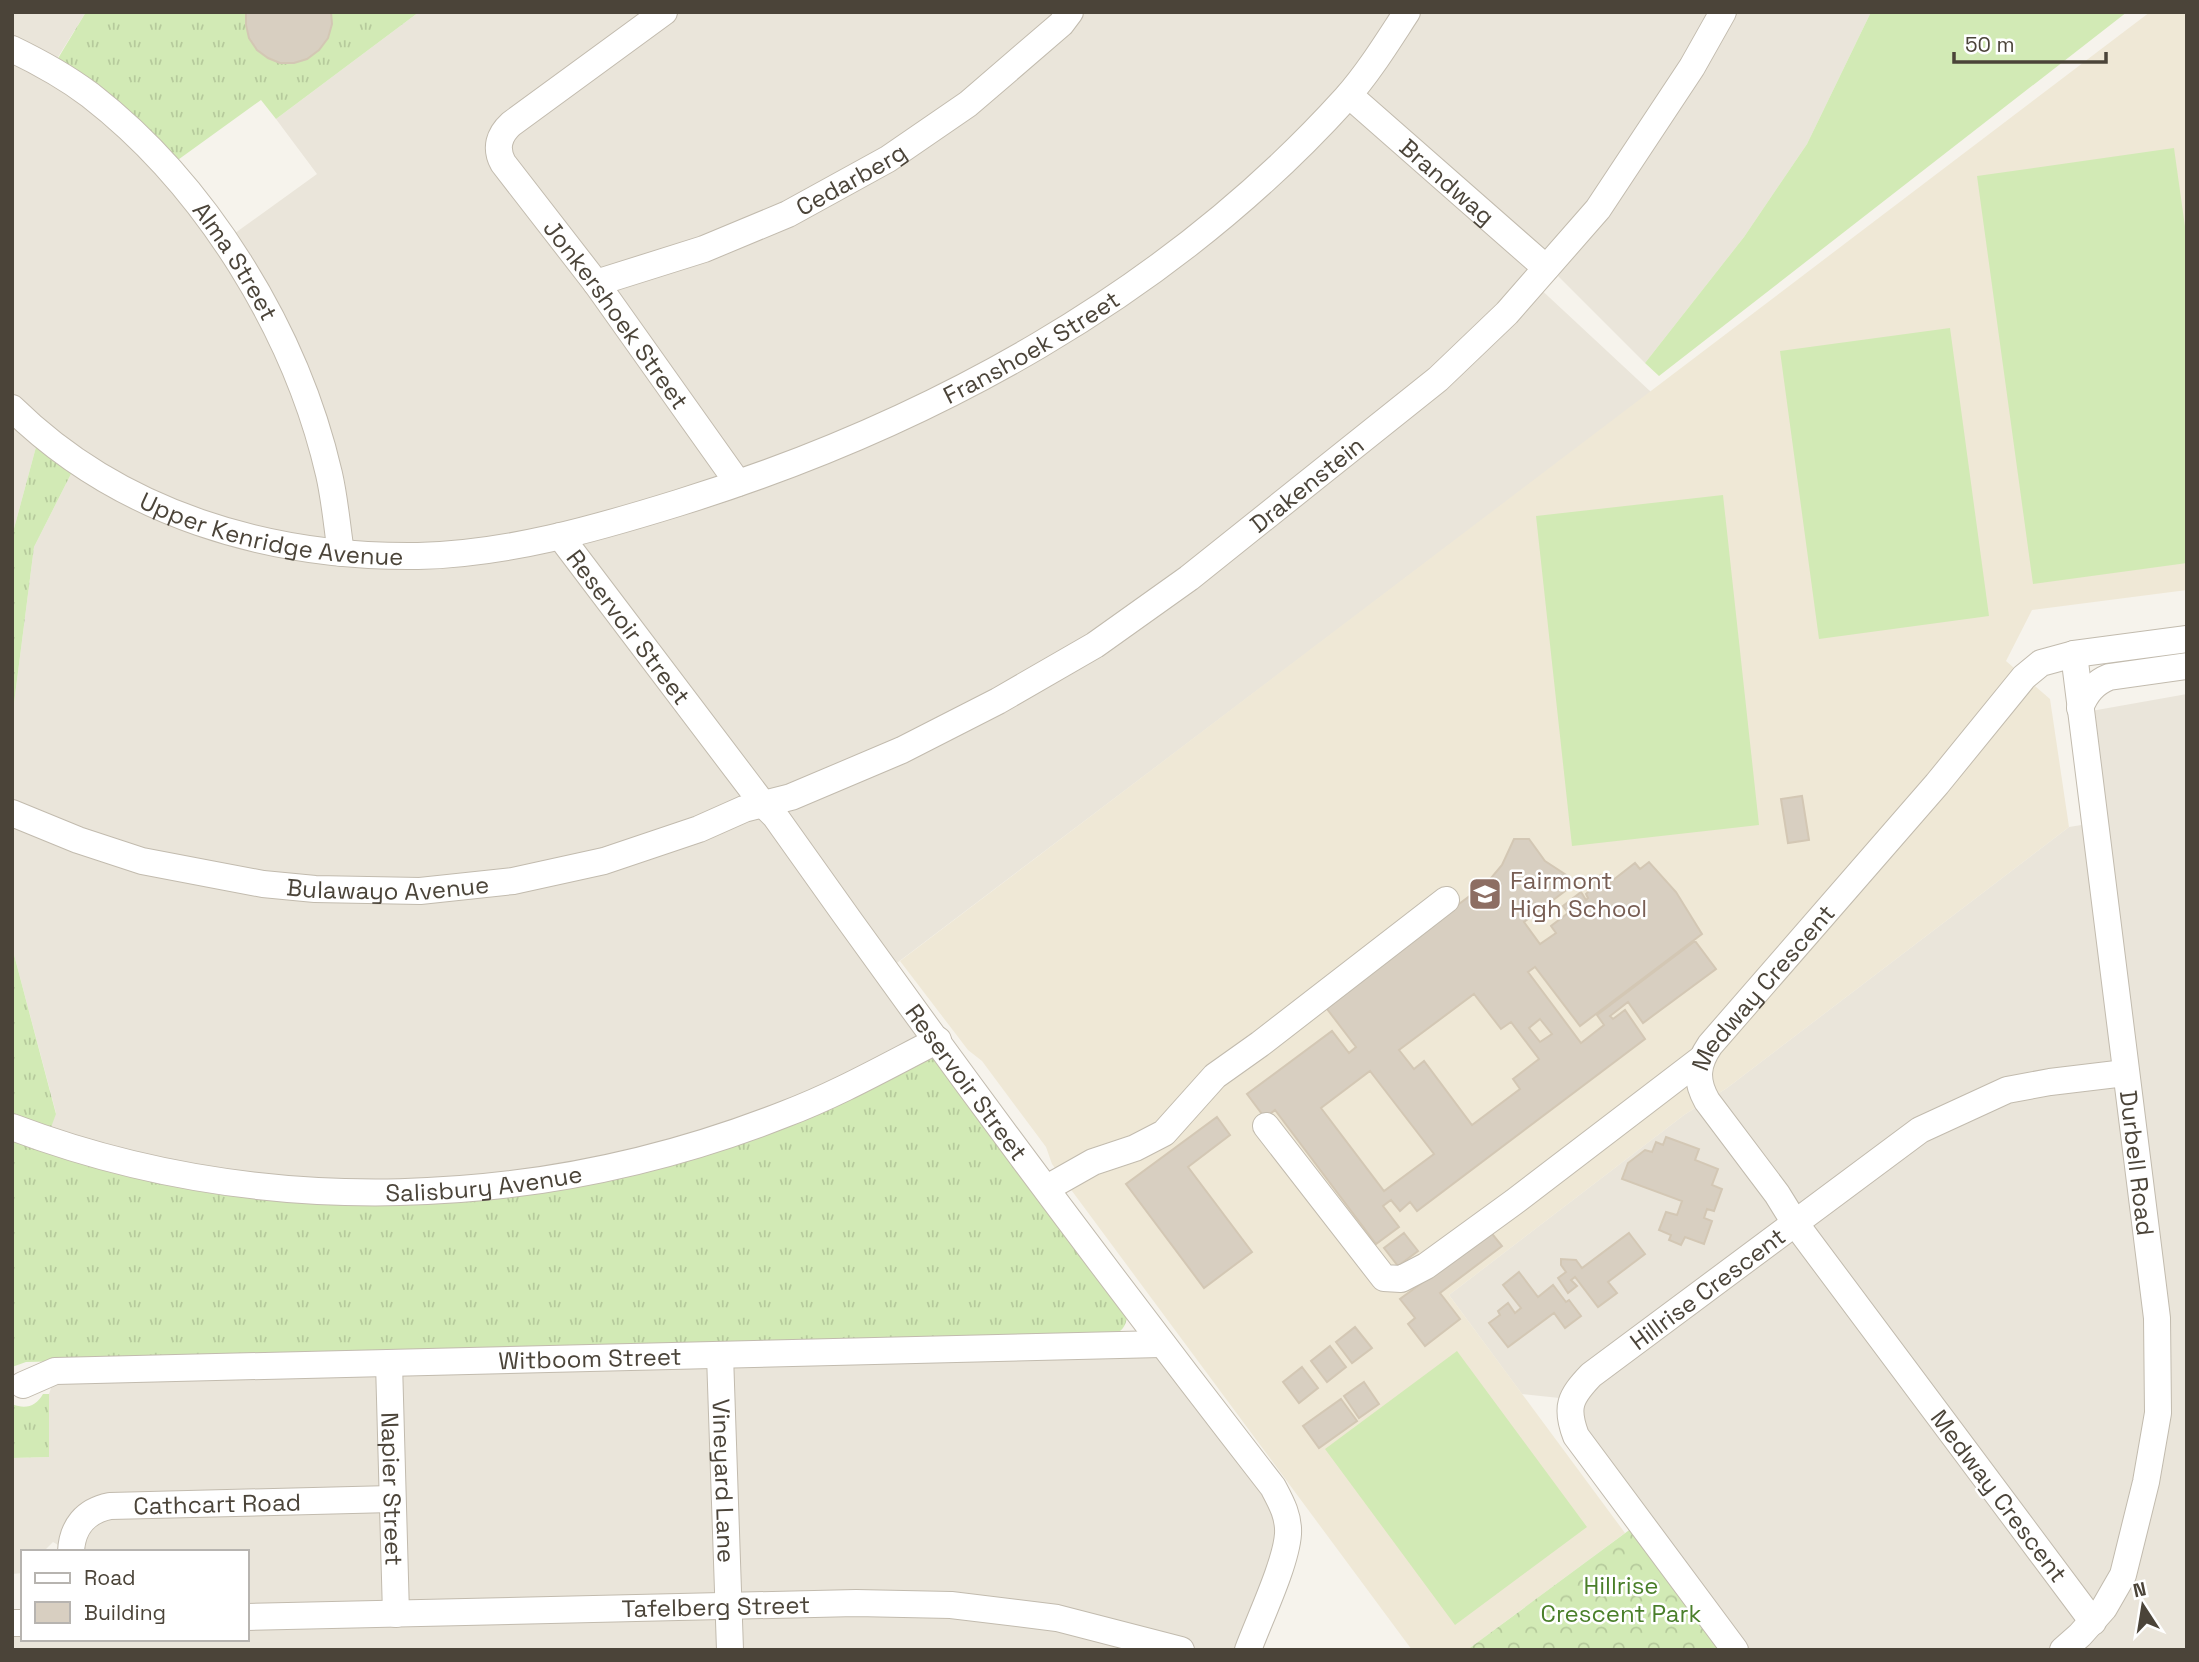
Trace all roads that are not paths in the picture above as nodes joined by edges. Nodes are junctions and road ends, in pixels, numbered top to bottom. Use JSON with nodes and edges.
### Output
{"nodes":[{"id":1,"x":664,"y":12,"type":"edge"},
{"id":2,"x":1070,"y":12,"type":"edge"},
{"id":3,"x":1407,"y":12,"type":"edge"},
{"id":4,"x":1723,"y":12,"type":"edge"},
{"id":5,"x":12,"y":49,"type":"edge"},
{"id":6,"x":1349,"y":95,"type":"junction"},
{"id":7,"x":1546,"y":268,"type":"junction"},
{"id":8,"x":596,"y":283,"type":"junction"},
{"id":9,"x":12,"y":408,"type":"edge"},
{"id":10,"x":738,"y":483,"type":"junction"},
{"id":11,"x":561,"y":536,"type":"junction"},
{"id":12,"x":341,"y":553,"type":"junction"},
{"id":13,"x":2187,"y":639,"type":"edge"},
{"id":14,"x":2074,"y":654,"type":"junction"},
{"id":15,"x":2187,"y":666,"type":"edge"},
{"id":16,"x":2081,"y":708,"type":"junction"},
{"id":17,"x":763,"y":804,"type":"junction"},
{"id":18,"x":12,"y":813,"type":"edge"},
{"id":19,"x":1446,"y":900,"type":"dead end"},
{"id":20,"x":938,"y":1040,"type":"junction"},
{"id":21,"x":1701,"y":1059,"type":"junction"},
{"id":22,"x":2125,"y":1073,"type":"junction"},
{"id":23,"x":1266,"y":1126,"type":"dead end"},
{"id":24,"x":12,"y":1127,"type":"edge"},
{"id":25,"x":1047,"y":1188,"type":"junction"},
{"id":26,"x":1795,"y":1223,"type":"junction"},
{"id":27,"x":1161,"y":1344,"type":"junction"},
{"id":28,"x":720,"y":1355,"type":"junction"},
{"id":29,"x":390,"y":1363,"type":"junction"},
{"id":30,"x":23,"y":1385,"type":"dead end"},
{"id":31,"x":392,"y":1499,"type":"junction"},
{"id":32,"x":71,"y":1550,"type":"edge"},
{"id":33,"x":729,"y":1606,"type":"junction"},
{"id":34,"x":396,"y":1614,"type":"junction"},
{"id":35,"x":248,"y":1617,"type":"edge"},
{"id":36,"x":2093,"y":1622,"type":"junction"},
{"id":37,"x":730,"y":1650,"type":"edge"},
{"id":38,"x":1181,"y":1650,"type":"edge"},
{"id":39,"x":1248,"y":1650,"type":"edge"},
{"id":40,"x":1735,"y":1650,"type":"edge"},
{"id":41,"x":2063,"y":1650,"type":"edge"}],
"edges":[{"from":1,"to":8,"type":"street","name":"Jonkershoek Street"},
{"from":2,"to":8,"type":"street","name":"Cedarberg"},
{"from":3,"to":6,"type":"street","name":"Franshoek Street"},
{"from":4,"to":7,"type":"street","name":"Drakenstein"},
{"from":5,"to":12,"type":"street","name":"Alma Street"},
{"from":6,"to":7,"type":"street","name":"Brandwag"},
{"from":6,"to":10,"type":"street","name":"Franshoek Street"},
{"from":7,"to":17,"type":"street","name":"Drakenstein"},
{"from":8,"to":10,"type":"street","name":"Jonkershoek Street"},
{"from":9,"to":12,"type":"street","name":"Upper Kenridge Avenue"},
{"from":10,"to":11,"type":"street","name":"Franshoek Street"},
{"from":11,"to":12,"type":"street","name":"Upper Kenridge Avenue"},
{"from":11,"to":17,"type":"street","name":"Reservoir Street"},
{"from":13,"to":14,"type":"street","name":"Medway Crescent"},
{"from":14,"to":16,"type":"street","name":"Durbell Road"},
{"from":14,"to":21,"type":"street","name":"Medway Crescent"},
{"from":15,"to":16,"type":"street"},
{"from":16,"to":22,"type":"street","name":"Durbell Road"},
{"from":17,"to":18,"type":"street","name":"Bulawayo Avenue"},
{"from":17,"to":20,"type":"street","name":"Reservoir Street"},
{"from":19,"to":25,"type":"street"},
{"from":20,"to":24,"type":"street","name":"Salisbury Avenue"},
{"from":20,"to":25,"type":"street","name":"Reservoir Street"},
{"from":21,"to":23,"type":"street"},
{"from":21,"to":26,"type":"street","name":"Medway Crescent"},
{"from":22,"to":26,"type":"street","name":"Hillrise Crescent"},
{"from":22,"to":36,"type":"street","name":"Durbell Road"},
{"from":25,"to":27,"type":"street","name":"Reservoir Street"},
{"from":26,"to":36,"type":"street","name":"Medway Crescent"},
{"from":26,"to":40,"type":"street","name":"Hillrise Crescent"},
{"from":27,"to":28,"type":"street","name":"Witboom Street"},
{"from":27,"to":39,"type":"street","name":"Reservoir Street"},
{"from":28,"to":29,"type":"street","name":"Witboom Street"},
{"from":28,"to":33,"type":"street","name":"Vineyard Lane"},
{"from":29,"to":30,"type":"street","name":"Witboom Street"},
{"from":29,"to":31,"type":"street","name":"Napier Street"},
{"from":31,"to":32,"type":"street","name":"Cathcart Road"},
{"from":31,"to":34,"type":"street","name":"Napier Street"},
{"from":33,"to":34,"type":"street","name":"Tafelberg Street"},
{"from":33,"to":37,"type":"street","name":"Vineyard Lane"},
{"from":33,"to":38,"type":"street","name":"Tafelberg Street"},
{"from":34,"to":35,"type":"street","name":"Tafelberg Street"},
{"from":36,"to":41,"type":"street","name":"Durbell Road"}]}
